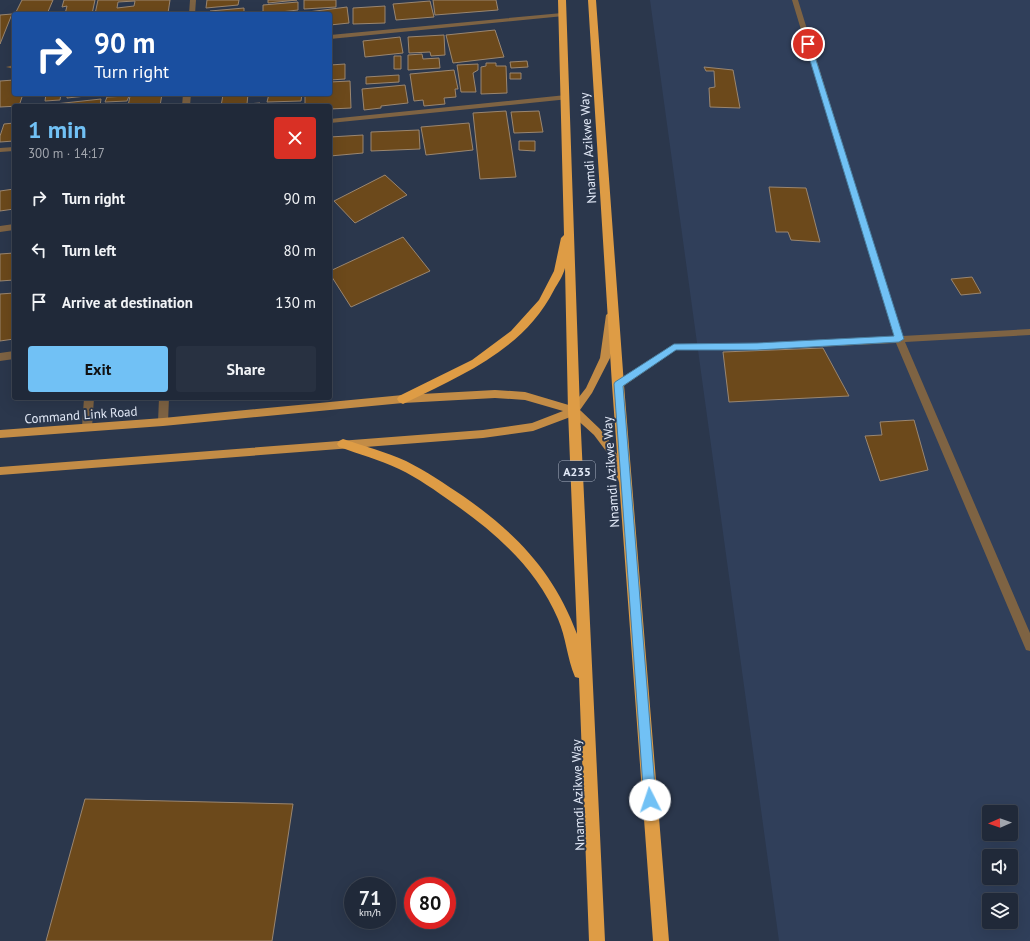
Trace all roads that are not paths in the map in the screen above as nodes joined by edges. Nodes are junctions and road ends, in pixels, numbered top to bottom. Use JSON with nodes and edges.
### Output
{"nodes":[{"id":1,"x":193,"y":0,"type":"edge"},
{"id":2,"x":562,"y":0,"type":"edge"},
{"id":3,"x":592,"y":0,"type":"edge"},
{"id":4,"x":795,"y":0,"type":"edge"},
{"id":5,"x":192,"y":12,"type":"edge"},
{"id":6,"x":562,"y":15,"type":"junction"},
{"id":7,"x":332,"y":37,"type":"edge"},
{"id":8,"x":566,"y":97,"type":"junction"},
{"id":9,"x":332,"y":121,"type":"edge"},
{"id":10,"x":12,"y":149,"type":"edge"},
{"id":11,"x":0,"y":150,"type":"edge"},
{"id":12,"x":570,"y":219,"type":"junction"},
{"id":13,"x":12,"y":227,"type":"edge"},
{"id":14,"x":0,"y":229,"type":"edge"},
{"id":15,"x":612,"y":304,"type":"junction"},
{"id":16,"x":1030,"y":332,"type":"edge"},
{"id":17,"x":899,"y":339,"type":"junction"},
{"id":18,"x":12,"y":355,"type":"edge"},
{"id":19,"x":0,"y":357,"type":"edge"},
{"id":20,"x":618,"y":384,"type":"junction"},
{"id":21,"x":403,"y":399,"type":"junction"},
{"id":22,"x":89,"y":400,"type":"edge"},
{"id":23,"x":164,"y":400,"type":"edge"},
{"id":24,"x":574,"y":411,"type":"junction"},
{"id":25,"x":162,"y":422,"type":"junction"},
{"id":26,"x":87,"y":427,"type":"junction"},
{"id":27,"x":0,"y":434,"type":"edge"},
{"id":28,"x":344,"y":444,"type":"junction"},
{"id":29,"x":0,"y":471,"type":"edge"},
{"id":30,"x":626,"y":486,"type":"junction"},
{"id":31,"x":1030,"y":646,"type":"edge"},
{"id":32,"x":589,"y":726,"type":"junction"},
{"id":33,"x":597,"y":941,"type":"edge"},
{"id":34,"x":661,"y":941,"type":"edge"}],
"edges":[{"from":1,"to":5,"type":"street"},
{"from":2,"to":6,"type":"highway","name":"Nnamdi Azikwe Way","number":"A235"},
{"from":3,"to":15,"type":"highway","name":"Nnamdi Azikwe Way"},
{"from":4,"to":17,"type":"street"},
{"from":6,"to":7,"type":"street"},
{"from":6,"to":8,"type":"highway","name":"Nnamdi Azikwe Way","number":"A235"},
{"from":8,"to":9,"type":"street"},
{"from":8,"to":12,"type":"highway","name":"Nnamdi Azikwe Way","number":"A235"},
{"from":10,"to":11,"type":"street"},
{"from":12,"to":21,"type":"highway"},
{"from":12,"to":24,"type":"highway","name":"Nnamdi Azikwe Way","number":"A235"},
{"from":13,"to":14,"type":"street"},
{"from":15,"to":20,"type":"highway","name":"Nnamdi Azikwe Way"},
{"from":15,"to":24,"type":"main road"},
{"from":16,"to":17,"type":"street"},
{"from":17,"to":20,"type":"street"},
{"from":17,"to":31,"type":"street"},
{"from":18,"to":19,"type":"street"},
{"from":20,"to":30,"type":"highway","name":"Nnamdi Azikwe Way"},
{"from":21,"to":24,"type":"main road","name":"Command Link Road"},
{"from":21,"to":25,"type":"main road","name":"Command Link Road"},
{"from":22,"to":26,"type":"street"},
{"from":23,"to":25,"type":"street"},
{"from":24,"to":28,"type":"main road"},
{"from":24,"to":30,"type":"main road"},
{"from":24,"to":32,"type":"highway","name":"Nnamdi Azikwe Way","number":"A235"},
{"from":25,"to":26,"type":"main road","name":"Command Link Road"},
{"from":26,"to":27,"type":"main road","name":"Command Link Road"},
{"from":28,"to":29,"type":"main road"},
{"from":28,"to":32,"type":"highway"},
{"from":30,"to":34,"type":"highway","name":"Nnamdi Azikwe Way"},
{"from":32,"to":33,"type":"highway","name":"Nnamdi Azikwe Way","number":"A235"}]}
